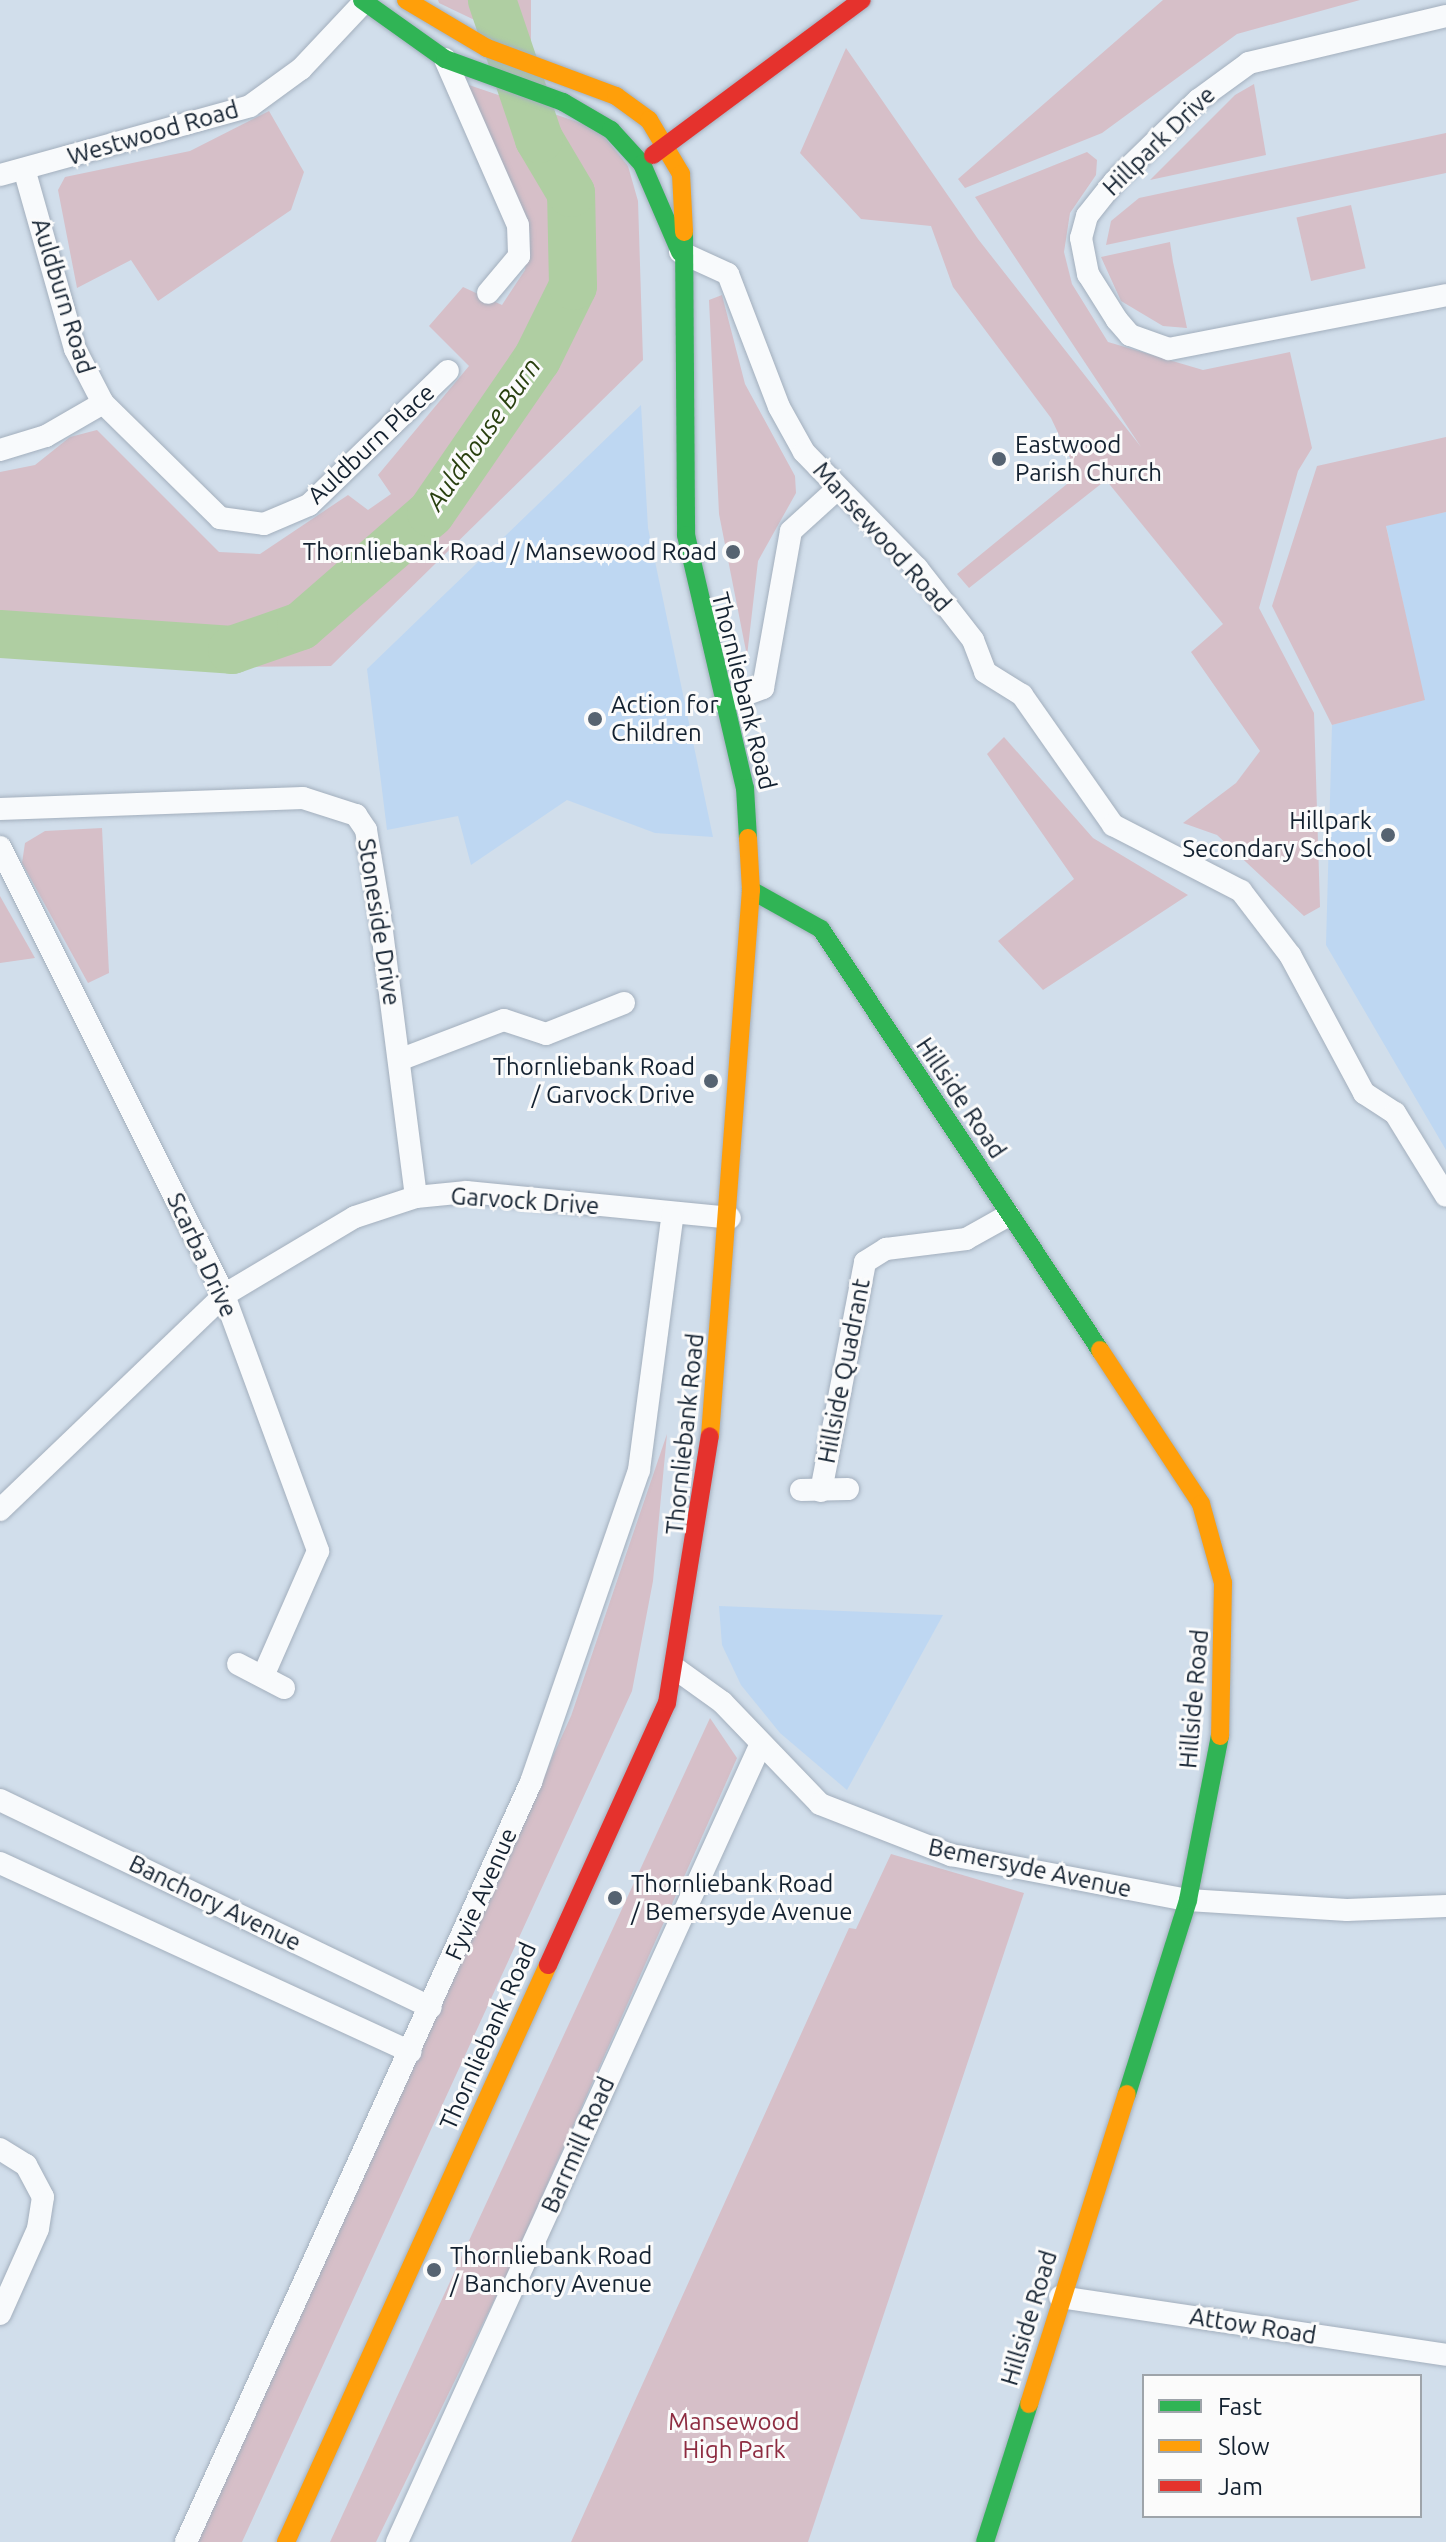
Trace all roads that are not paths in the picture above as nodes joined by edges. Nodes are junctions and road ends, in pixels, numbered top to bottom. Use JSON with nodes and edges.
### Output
{"nodes":[{"id":1,"x":406,"y":0,"type":"edge"},
{"id":2,"x":862,"y":0,"type":"edge"},
{"id":3,"x":364,"y":1,"type":"edge"},
{"id":4,"x":1446,"y":16,"type":"edge"},
{"id":5,"x":445,"y":59,"type":"junction"},
{"id":6,"x":665,"y":143,"type":"junction"},
{"id":7,"x":642,"y":164,"type":"junction"},
{"id":8,"x":24,"y":169,"type":"junction"},
{"id":9,"x":0,"y":175,"type":"edge"},
{"id":10,"x":680,"y":252,"type":"junction"},
{"id":11,"x":488,"y":293,"type":"dead end"},
{"id":12,"x":1446,"y":295,"type":"edge"},
{"id":13,"x":448,"y":371,"type":"dead end"},
{"id":14,"x":103,"y":403,"type":"junction"},
{"id":15,"x":0,"y":450,"type":"edge"},
{"id":16,"x":836,"y":490,"type":"junction"},
{"id":17,"x":723,"y":703,"type":"junction"},
{"id":18,"x":0,"y":809,"type":"edge"},
{"id":19,"x":0,"y":847,"type":"edge"},
{"id":20,"x":751,"y":890,"type":"junction"},
{"id":21,"x":624,"y":1003,"type":"dead end"},
{"id":22,"x":399,"y":1060,"type":"junction"},
{"id":23,"x":1446,"y":1196,"type":"edge"},
{"id":24,"x":416,"y":1197,"type":"junction"},
{"id":25,"x":673,"y":1213,"type":"junction"},
{"id":26,"x":1009,"y":1215,"type":"junction"},
{"id":27,"x":730,"y":1218,"type":"junction"},
{"id":28,"x":224,"y":1295,"type":"junction"},
{"id":29,"x":848,"y":1489,"type":"dead end"},
{"id":30,"x":3,"y":1499,"type":"edge"},
{"id":31,"x":238,"y":1664,"type":"dead end"},
{"id":32,"x":676,"y":1669,"type":"junction"},
{"id":33,"x":263,"y":1676,"type":"junction"},
{"id":34,"x":284,"y":1688,"type":"dead end"},
{"id":35,"x":759,"y":1748,"type":"junction"},
{"id":36,"x":0,"y":1800,"type":"edge"},
{"id":37,"x":0,"y":1863,"type":"edge"},
{"id":38,"x":1188,"y":1900,"type":"junction"},
{"id":39,"x":1446,"y":1906,"type":"edge"},
{"id":40,"x":431,"y":2007,"type":"junction"},
{"id":41,"x":411,"y":2052,"type":"junction"},
{"id":42,"x":0,"y":2149,"type":"edge"},
{"id":43,"x":1060,"y":2297,"type":"junction"},
{"id":44,"x":0,"y":2314,"type":"edge"},
{"id":45,"x":1446,"y":2355,"type":"edge"},
{"id":46,"x":186,"y":2542,"type":"edge"},
{"id":47,"x":286,"y":2542,"type":"edge"},
{"id":48,"x":397,"y":2542,"type":"edge"},
{"id":49,"x":985,"y":2542,"type":"edge"}],
"edges":[{"from":1,"to":6,"type":"main road","name":"Thornliebank Road"},
{"from":2,"to":6,"type":"main road"},
{"from":3,"to":5,"type":"main road","name":"Thornliebank Road"},
{"from":3,"to":8,"type":"street","name":"Westwood Road"},
{"from":4,"to":12,"type":"street","name":"Hillpark Drive"},
{"from":5,"to":7,"type":"main road","name":"Thornliebank Road"},
{"from":5,"to":11,"type":"street"},
{"from":6,"to":7,"type":"main road"},
{"from":6,"to":10,"type":"main road","name":"Thornliebank Road"},
{"from":7,"to":10,"type":"main road","name":"Thornliebank Road"},
{"from":8,"to":9,"type":"street","name":"Westwood Road"},
{"from":8,"to":14,"type":"street","name":"Auldburn Road"},
{"from":10,"to":16,"type":"street","name":"Mansewood Road"},
{"from":10,"to":17,"type":"main road","name":"Thornliebank Road"},
{"from":13,"to":14,"type":"street","name":"Auldburn Place"},
{"from":14,"to":15,"type":"street","name":"Auldburn Road"},
{"from":16,"to":17,"type":"street"},
{"from":16,"to":23,"type":"street","name":"Mansewood Road"},
{"from":17,"to":20,"type":"main road","name":"Thornliebank Road"},
{"from":18,"to":22,"type":"street","name":"Stoneside Drive"},
{"from":19,"to":28,"type":"street","name":"Scarba Drive"},
{"from":20,"to":26,"type":"main road","name":"Hillside Road"},
{"from":20,"to":27,"type":"main road","name":"Thornliebank Road"},
{"from":21,"to":22,"type":"street"},
{"from":22,"to":24,"type":"street","name":"Stoneside Drive"},
{"from":24,"to":25,"type":"street","name":"Garvock Drive"},
{"from":24,"to":28,"type":"street","name":"Garvock Drive"},
{"from":25,"to":27,"type":"street","name":"Garvock Drive"},
{"from":25,"to":40,"type":"street","name":"Fyvie Avenue"},
{"from":26,"to":29,"type":"street","name":"Hillside Quadrant"},
{"from":26,"to":38,"type":"main road","name":"Hillside Road"},
{"from":27,"to":32,"type":"main road","name":"Thornliebank Road"},
{"from":28,"to":30,"type":"street","name":"Garvock Drive"},
{"from":28,"to":33,"type":"street","name":"Scarba Drive"},
{"from":31,"to":33,"type":"street"},
{"from":32,"to":35,"type":"street","name":"Bemersyde Avenue"},
{"from":32,"to":47,"type":"main road","name":"Thornliebank Road"},
{"from":33,"to":34,"type":"street"},
{"from":35,"to":38,"type":"street","name":"Bemersyde Avenue"},
{"from":35,"to":48,"type":"street","name":"Barrmill Road"},
{"from":36,"to":40,"type":"street","name":"Banchory Avenue"},
{"from":37,"to":41,"type":"street"},
{"from":38,"to":39,"type":"street","name":"Bemersyde Avenue"},
{"from":38,"to":43,"type":"main road","name":"Hillside Road"},
{"from":40,"to":41,"type":"street","name":"Fyvie Avenue"},
{"from":41,"to":46,"type":"street","name":"Fyvie Avenue"},
{"from":42,"to":44,"type":"street"},
{"from":43,"to":45,"type":"street","name":"Attow Road"},
{"from":43,"to":49,"type":"main road","name":"Hillside Road"}]}
